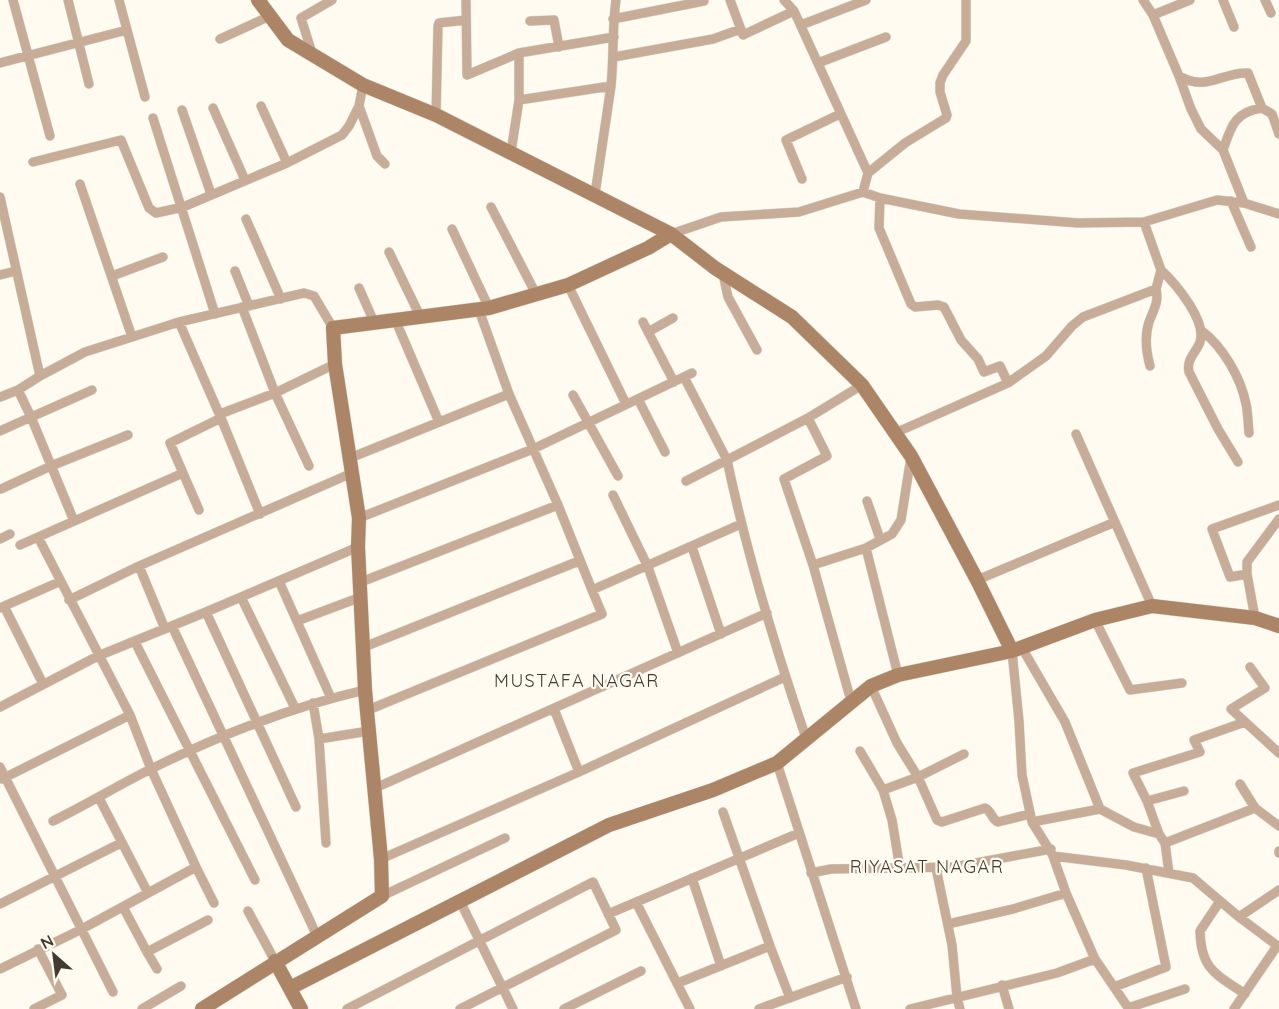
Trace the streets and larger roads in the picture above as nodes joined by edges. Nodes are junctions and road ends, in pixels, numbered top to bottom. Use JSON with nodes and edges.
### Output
{"nodes":[{"id":1,"x":13,"y":0,"type":"edge"},
{"id":2,"x":68,"y":0,"type":"edge"},
{"id":3,"x":119,"y":0,"type":"edge"},
{"id":4,"x":258,"y":0,"type":"edge"},
{"id":5,"x":333,"y":0,"type":"edge"},
{"id":6,"x":466,"y":0,"type":"edge"},
{"id":7,"x":616,"y":0,"type":"edge"},
{"id":8,"x":730,"y":0,"type":"edge"},
{"id":9,"x":784,"y":0,"type":"edge"},
{"id":10,"x":866,"y":0,"type":"edge"},
{"id":11,"x":966,"y":0,"type":"edge"},
{"id":12,"x":1143,"y":0,"type":"edge"},
{"id":13,"x":1190,"y":0,"type":"edge"},
{"id":14,"x":1223,"y":0,"type":"edge"},
{"id":15,"x":1265,"y":0,"type":"edge"},
{"id":16,"x":704,"y":1,"type":"edge"},
{"id":17,"x":794,"y":11,"type":"junction"},
{"id":18,"x":1271,"y":13,"type":"dead end"},
{"id":19,"x":270,"y":15,"type":"junction"},
{"id":20,"x":1153,"y":15,"type":"junction"},
{"id":21,"x":613,"y":19,"type":"junction"},
{"id":22,"x":466,"y":20,"type":"junction"},
{"id":23,"x":530,"y":21,"type":"dead end"},
{"id":24,"x":801,"y":25,"type":"junction"},
{"id":25,"x":1234,"y":27,"type":"dead end"},
{"id":26,"x":741,"y":29,"type":"junction"},
{"id":27,"x":127,"y":30,"type":"junction"},
{"id":28,"x":886,"y":37,"type":"dead end"},
{"id":29,"x":614,"y":38,"type":"junction"},
{"id":30,"x":220,"y":39,"type":"dead end"},
{"id":31,"x":78,"y":43,"type":"junction"},
{"id":32,"x":559,"y":47,"type":"junction"},
{"id":33,"x":312,"y":53,"type":"junction"},
{"id":34,"x":519,"y":53,"type":"junction"},
{"id":35,"x":27,"y":56,"type":"junction"},
{"id":36,"x":614,"y":57,"type":"junction"},
{"id":37,"x":0,"y":63,"type":"edge"},
{"id":38,"x":818,"y":63,"type":"junction"},
{"id":39,"x":1179,"y":76,"type":"junction"},
{"id":40,"x":89,"y":84,"type":"dead end"},
{"id":41,"x":363,"y":85,"type":"junction"},
{"id":42,"x":611,"y":86,"type":"junction"},
{"id":43,"x":145,"y":97,"type":"dead end"},
{"id":44,"x":519,"y":100,"type":"junction"},
{"id":45,"x":261,"y":106,"type":"dead end"},
{"id":46,"x":358,"y":106,"type":"junction"},
{"id":47,"x":213,"y":108,"type":"dead end"},
{"id":48,"x":1262,"y":108,"type":"junction"},
{"id":49,"x":182,"y":111,"type":"dead end"},
{"id":50,"x":840,"y":114,"type":"junction"},
{"id":51,"x":436,"y":115,"type":"junction"},
{"id":52,"x":153,"y":118,"type":"dead end"},
{"id":53,"x":1279,"y":134,"type":"edge"},
{"id":54,"x":50,"y":136,"type":"dead end"},
{"id":55,"x":1223,"y":150,"type":"junction"},
{"id":56,"x":511,"y":152,"type":"junction"},
{"id":57,"x":33,"y":162,"type":"dead end"},
{"id":58,"x":287,"y":163,"type":"junction"},
{"id":59,"x":385,"y":164,"type":"dead end"},
{"id":60,"x":868,"y":173,"type":"junction"},
{"id":61,"x":802,"y":178,"type":"dead end"},
{"id":62,"x":245,"y":180,"type":"junction"},
{"id":63,"x":80,"y":184,"type":"dead end"},
{"id":64,"x":863,"y":192,"type":"junction"},
{"id":65,"x":211,"y":194,"type":"junction"},
{"id":66,"x":595,"y":194,"type":"junction"},
{"id":67,"x":0,"y":197,"type":"edge"},
{"id":68,"x":880,"y":198,"type":"junction"},
{"id":69,"x":1231,"y":201,"type":"junction"},
{"id":70,"x":1244,"y":203,"type":"junction"},
{"id":71,"x":183,"y":207,"type":"junction"},
{"id":72,"x":491,"y":207,"type":"dead end"},
{"id":73,"x":1279,"y":214,"type":"edge"},
{"id":74,"x":246,"y":219,"type":"dead end"},
{"id":75,"x":1144,"y":222,"type":"junction"},
{"id":76,"x":452,"y":229,"type":"dead end"},
{"id":77,"x":671,"y":234,"type":"junction"},
{"id":78,"x":1251,"y":248,"type":"dead end"},
{"id":79,"x":389,"y":252,"type":"dead end"},
{"id":80,"x":163,"y":257,"type":"dead end"},
{"id":81,"x":1161,"y":270,"type":"junction"},
{"id":82,"x":16,"y":271,"type":"junction"},
{"id":83,"x":235,"y":272,"type":"dead end"},
{"id":84,"x":723,"y":274,"type":"junction"},
{"id":85,"x":0,"y":275,"type":"edge"},
{"id":86,"x":112,"y":276,"type":"junction"},
{"id":87,"x":568,"y":285,"type":"junction"},
{"id":88,"x":359,"y":288,"type":"dead end"},
{"id":89,"x":1156,"y":289,"type":"junction"},
{"id":90,"x":536,"y":294,"type":"junction"},
{"id":91,"x":281,"y":299,"type":"junction"},
{"id":92,"x":246,"y":306,"type":"junction"},
{"id":93,"x":484,"y":309,"type":"junction"},
{"id":94,"x":216,"y":314,"type":"junction"},
{"id":95,"x":420,"y":316,"type":"junction"},
{"id":96,"x":395,"y":318,"type":"junction"},
{"id":97,"x":673,"y":318,"type":"dead end"},
{"id":98,"x":179,"y":322,"type":"junction"},
{"id":99,"x":374,"y":322,"type":"junction"},
{"id":100,"x":643,"y":322,"type":"dead end"},
{"id":101,"x":333,"y":328,"type":"junction"},
{"id":102,"x":1202,"y":331,"type":"junction"},
{"id":103,"x":648,"y":332,"type":"junction"},
{"id":104,"x":132,"y":337,"type":"junction"},
{"id":105,"x":757,"y":350,"type":"dead end"},
{"id":106,"x":335,"y":364,"type":"junction"},
{"id":107,"x":1150,"y":366,"type":"dead end"},
{"id":108,"x":40,"y":376,"type":"junction"},
{"id":109,"x":674,"y":382,"type":"junction"},
{"id":110,"x":1008,"y":383,"type":"junction"},
{"id":111,"x":862,"y":385,"type":"junction"},
{"id":112,"x":18,"y":390,"type":"junction"},
{"id":113,"x":92,"y":390,"type":"dead end"},
{"id":114,"x":275,"y":393,"type":"junction"},
{"id":115,"x":509,"y":394,"type":"junction"},
{"id":116,"x":573,"y":395,"type":"dead end"},
{"id":117,"x":0,"y":397,"type":"edge"},
{"id":118,"x":638,"y":399,"type":"junction"},
{"id":119,"x":626,"y":404,"type":"junction"},
{"id":120,"x":220,"y":416,"type":"junction"},
{"id":121,"x":32,"y":417,"type":"junction"},
{"id":122,"x":808,"y":418,"type":"junction"},
{"id":123,"x":439,"y":422,"type":"junction"},
{"id":124,"x":588,"y":422,"type":"junction"},
{"id":125,"x":0,"y":432,"type":"edge"},
{"id":126,"x":895,"y":433,"type":"junction"},
{"id":127,"x":1250,"y":433,"type":"dead end"},
{"id":128,"x":1076,"y":434,"type":"dead end"},
{"id":129,"x":128,"y":435,"type":"dead end"},
{"id":130,"x":532,"y":449,"type":"junction"},
{"id":131,"x":665,"y":452,"type":"dead end"},
{"id":132,"x":911,"y":456,"type":"junction"},
{"id":133,"x":350,"y":458,"type":"junction"},
{"id":134,"x":727,"y":460,"type":"junction"},
{"id":135,"x":1238,"y":462,"type":"dead end"},
{"id":136,"x":51,"y":466,"type":"junction"},
{"id":137,"x":309,"y":466,"type":"dead end"},
{"id":138,"x":183,"y":472,"type":"junction"},
{"id":139,"x":352,"y":473,"type":"junction"},
{"id":140,"x":618,"y":476,"type":"dead end"},
{"id":141,"x":686,"y":481,"type":"dead end"},
{"id":142,"x":2,"y":489,"type":"dead end"},
{"id":143,"x":613,"y":495,"type":"dead end"},
{"id":144,"x":867,"y":501,"type":"dead end"},
{"id":145,"x":1279,"y":504,"type":"edge"},
{"id":146,"x":558,"y":505,"type":"junction"},
{"id":147,"x":199,"y":510,"type":"dead end"},
{"id":148,"x":260,"y":514,"type":"junction"},
{"id":149,"x":359,"y":518,"type":"junction"},
{"id":150,"x":1279,"y":519,"type":"edge"},
{"id":151,"x":74,"y":521,"type":"junction"},
{"id":152,"x":1115,"y":522,"type":"junction"},
{"id":153,"x":741,"y":524,"type":"junction"},
{"id":154,"x":10,"y":534,"type":"dead end"},
{"id":155,"x":38,"y":537,"type":"junction"},
{"id":156,"x":0,"y":539,"type":"edge"},
{"id":157,"x":880,"y":539,"type":"junction"},
{"id":158,"x":20,"y":545,"type":"dead end"},
{"id":159,"x":358,"y":547,"type":"junction"},
{"id":160,"x":692,"y":547,"type":"junction"},
{"id":161,"x":866,"y":548,"type":"junction"},
{"id":162,"x":579,"y":561,"type":"junction"},
{"id":163,"x":813,"y":565,"type":"junction"},
{"id":164,"x":139,"y":566,"type":"junction"},
{"id":165,"x":648,"y":567,"type":"junction"},
{"id":166,"x":1247,"y":574,"type":"junction"},
{"id":167,"x":977,"y":580,"type":"junction"},
{"id":168,"x":279,"y":581,"type":"junction"},
{"id":169,"x":59,"y":582,"type":"junction"},
{"id":170,"x":361,"y":582,"type":"junction"},
{"id":171,"x":592,"y":590,"type":"junction"},
{"id":172,"x":241,"y":597,"type":"junction"},
{"id":173,"x":361,"y":597,"type":"junction"},
{"id":174,"x":69,"y":600,"type":"junction"},
{"id":175,"x":1152,"y":606,"type":"junction"},
{"id":176,"x":2,"y":607,"type":"edge"},
{"id":177,"x":206,"y":612,"type":"junction"},
{"id":178,"x":766,"y":614,"type":"junction"},
{"id":179,"x":1255,"y":618,"type":"junction"},
{"id":180,"x":1095,"y":620,"type":"junction"},
{"id":181,"x":297,"y":621,"type":"junction"},
{"id":182,"x":1279,"y":626,"type":"edge"},
{"id":183,"x":169,"y":627,"type":"junction"},
{"id":184,"x":721,"y":634,"type":"junction"},
{"id":185,"x":135,"y":642,"type":"junction"},
{"id":186,"x":363,"y":647,"type":"junction"},
{"id":187,"x":1017,"y":650,"type":"junction"},
{"id":188,"x":678,"y":653,"type":"junction"},
{"id":189,"x":98,"y":656,"type":"junction"},
{"id":190,"x":1250,"y":667,"type":"dead end"},
{"id":191,"x":898,"y":675,"type":"junction"},
{"id":192,"x":785,"y":677,"type":"junction"},
{"id":193,"x":1182,"y":683,"type":"dead end"},
{"id":194,"x":43,"y":684,"type":"junction"},
{"id":195,"x":871,"y":686,"type":"junction"},
{"id":196,"x":365,"y":690,"type":"junction"},
{"id":197,"x":331,"y":698,"type":"junction"},
{"id":198,"x":851,"y":701,"type":"junction"},
{"id":199,"x":313,"y":703,"type":"junction"},
{"id":200,"x":0,"y":707,"type":"edge"},
{"id":201,"x":295,"y":708,"type":"junction"},
{"id":202,"x":554,"y":709,"type":"junction"},
{"id":203,"x":368,"y":710,"type":"junction"},
{"id":204,"x":130,"y":715,"type":"junction"},
{"id":205,"x":258,"y":721,"type":"junction"},
{"id":206,"x":1245,"y":722,"type":"junction"},
{"id":207,"x":369,"y":731,"type":"junction"},
{"id":208,"x":223,"y":736,"type":"junction"},
{"id":209,"x":806,"y":738,"type":"junction"},
{"id":210,"x":319,"y":739,"type":"junction"},
{"id":211,"x":189,"y":751,"type":"junction"},
{"id":212,"x":860,"y":751,"type":"dead end"},
{"id":213,"x":1279,"y":753,"type":"edge"},
{"id":214,"x":964,"y":754,"type":"dead end"},
{"id":215,"x":777,"y":764,"type":"junction"},
{"id":216,"x":0,"y":767,"type":"edge"},
{"id":217,"x":151,"y":769,"type":"junction"},
{"id":218,"x":579,"y":772,"type":"junction"},
{"id":219,"x":918,"y":777,"type":"junction"},
{"id":220,"x":3,"y":779,"type":"edge"},
{"id":221,"x":1240,"y":784,"type":"dead end"},
{"id":222,"x":373,"y":789,"type":"junction"},
{"id":223,"x":883,"y":790,"type":"junction"},
{"id":224,"x":1184,"y":791,"type":"dead end"},
{"id":225,"x":99,"y":798,"type":"junction"},
{"id":226,"x":1147,"y":801,"type":"junction"},
{"id":227,"x":297,"y":807,"type":"dead end"},
{"id":228,"x":1255,"y":808,"type":"junction"},
{"id":229,"x":1100,"y":809,"type":"junction"},
{"id":230,"x":723,"y":813,"type":"dead end"},
{"id":231,"x":1031,"y":818,"type":"junction"},
{"id":232,"x":53,"y":821,"type":"dead end"},
{"id":233,"x":1279,"y":826,"type":"edge"},
{"id":234,"x":799,"y":833,"type":"junction"},
{"id":235,"x":505,"y":838,"type":"dead end"},
{"id":236,"x":1162,"y":838,"type":"junction"},
{"id":237,"x":121,"y":843,"type":"junction"},
{"id":238,"x":326,"y":843,"type":"dead end"},
{"id":239,"x":1052,"y":853,"type":"junction"},
{"id":240,"x":740,"y":858,"type":"junction"},
{"id":241,"x":381,"y":859,"type":"junction"},
{"id":242,"x":196,"y":867,"type":"junction"},
{"id":243,"x":936,"y":868,"type":"junction"},
{"id":244,"x":1146,"y":868,"type":"junction"},
{"id":245,"x":900,"y":869,"type":"junction"},
{"id":246,"x":811,"y":873,"type":"junction"},
{"id":247,"x":1169,"y":873,"type":"junction"},
{"id":248,"x":54,"y":877,"type":"junction"},
{"id":249,"x":692,"y":878,"type":"junction"},
{"id":250,"x":255,"y":879,"type":"dead end"},
{"id":251,"x":1279,"y":890,"type":"edge"},
{"id":252,"x":148,"y":893,"type":"junction"},
{"id":253,"x":1066,"y":893,"type":"junction"},
{"id":254,"x":382,"y":896,"type":"junction"},
{"id":255,"x":460,"y":901,"type":"junction"},
{"id":256,"x":1220,"y":901,"type":"junction"},
{"id":257,"x":636,"y":902,"type":"junction"},
{"id":258,"x":214,"y":903,"type":"dead end"},
{"id":259,"x":0,"y":904,"type":"edge"},
{"id":260,"x":123,"y":907,"type":"junction"},
{"id":261,"x":248,"y":911,"type":"dead end"},
{"id":262,"x":608,"y":914,"type":"junction"},
{"id":263,"x":1239,"y":916,"type":"junction"},
{"id":264,"x":208,"y":920,"type":"dead end"},
{"id":265,"x":948,"y":924,"type":"junction"},
{"id":266,"x":80,"y":930,"type":"junction"},
{"id":267,"x":317,"y":936,"type":"junction"},
{"id":268,"x":479,"y":942,"type":"junction"},
{"id":269,"x":770,"y":946,"type":"junction"},
{"id":270,"x":1278,"y":946,"type":"edge"},
{"id":271,"x":38,"y":949,"type":"junction"},
{"id":272,"x":147,"y":952,"type":"junction"},
{"id":273,"x":1095,"y":959,"type":"junction"},
{"id":274,"x":275,"y":962,"type":"junction"},
{"id":275,"x":721,"y":966,"type":"junction"},
{"id":276,"x":0,"y":969,"type":"edge"},
{"id":277,"x":157,"y":969,"type":"dead end"},
{"id":278,"x":642,"y":971,"type":"dead end"},
{"id":279,"x":846,"y":977,"type":"junction"},
{"id":280,"x":678,"y":983,"type":"junction"},
{"id":281,"x":181,"y":986,"type":"dead end"},
{"id":282,"x":1002,"y":986,"type":"junction"},
{"id":283,"x":503,"y":987,"type":"junction"},
{"id":284,"x":1114,"y":987,"type":"junction"},
{"id":285,"x":290,"y":988,"type":"junction"},
{"id":286,"x":1185,"y":989,"type":"dead end"},
{"id":287,"x":113,"y":992,"type":"dead end"},
{"id":288,"x":1245,"y":993,"type":"junction"},
{"id":289,"x":957,"y":997,"type":"junction"},
{"id":290,"x":790,"y":998,"type":"junction"},
{"id":291,"x":211,"y":1007,"type":"edge"},
{"id":292,"x":145,"y":1008,"type":"edge"},
{"id":293,"x":1129,"y":1008,"type":"edge"},
{"id":294,"x":34,"y":1009,"type":"edge"},
{"id":295,"x":301,"y":1009,"type":"edge"},
{"id":296,"x":347,"y":1009,"type":"edge"},
{"id":297,"x":460,"y":1009,"type":"edge"},
{"id":298,"x":513,"y":1009,"type":"edge"},
{"id":299,"x":564,"y":1009,"type":"edge"},
{"id":300,"x":690,"y":1009,"type":"edge"},
{"id":301,"x":759,"y":1009,"type":"edge"},
{"id":302,"x":856,"y":1009,"type":"edge"},
{"id":303,"x":910,"y":1009,"type":"edge"},
{"id":304,"x":960,"y":1009,"type":"edge"},
{"id":305,"x":1009,"y":1009,"type":"edge"},
{"id":306,"x":1234,"y":1009,"type":"edge"}],
"edges":[{"from":1,"to":35,"type":"street"},
{"from":2,"to":31,"type":"street"},
{"from":3,"to":27,"type":"street"},
{"from":4,"to":19,"type":"street"},
{"from":5,"to":33,"type":"street"},
{"from":6,"to":22,"type":"street"},
{"from":7,"to":21,"type":"street"},
{"from":8,"to":26,"type":"street"},
{"from":9,"to":17,"type":"street"},
{"from":10,"to":24,"type":"street"},
{"from":11,"to":60,"type":"street"},
{"from":12,"to":20,"type":"street"},
{"from":13,"to":20,"type":"street"},
{"from":14,"to":25,"type":"street"},
{"from":15,"to":18,"type":"street"},
{"from":16,"to":21,"type":"street"},
{"from":17,"to":24,"type":"street"},
{"from":17,"to":26,"type":"street"},
{"from":19,"to":30,"type":"street"},
{"from":19,"to":33,"type":"street"},
{"from":20,"to":39,"type":"street"},
{"from":21,"to":29,"type":"street"},
{"from":22,"to":34,"type":"street"},
{"from":22,"to":51,"type":"street"},
{"from":23,"to":32,"type":"street"},
{"from":24,"to":38,"type":"street"},
{"from":26,"to":36,"type":"street"},
{"from":27,"to":31,"type":"street"},
{"from":27,"to":43,"type":"street"},
{"from":28,"to":38,"type":"street"},
{"from":29,"to":32,"type":"street"},
{"from":29,"to":36,"type":"street"},
{"from":31,"to":35,"type":"street"},
{"from":31,"to":40,"type":"street"},
{"from":32,"to":34,"type":"street"},
{"from":33,"to":41,"type":"street"},
{"from":34,"to":44,"type":"street"},
{"from":35,"to":37,"type":"street"},
{"from":35,"to":54,"type":"street"},
{"from":36,"to":42,"type":"street"},
{"from":38,"to":50,"type":"street"},
{"from":39,"to":48,"type":"street"},
{"from":39,"to":55,"type":"street"},
{"from":41,"to":46,"type":"street"},
{"from":41,"to":51,"type":"street"},
{"from":42,"to":44,"type":"street"},
{"from":42,"to":66,"type":"street"},
{"from":44,"to":56,"type":"street"},
{"from":45,"to":58,"type":"street"},
{"from":46,"to":58,"type":"street"},
{"from":46,"to":59,"type":"street"},
{"from":47,"to":62,"type":"street"},
{"from":48,"to":53,"type":"street"},
{"from":48,"to":55,"type":"street"},
{"from":49,"to":65,"type":"street"},
{"from":50,"to":60,"type":"street"},
{"from":50,"to":61,"type":"street"},
{"from":51,"to":56,"type":"street"},
{"from":52,"to":71,"type":"street"},
{"from":55,"to":70,"type":"street"},
{"from":56,"to":66,"type":"street"},
{"from":57,"to":71,"type":"street"},
{"from":58,"to":62,"type":"street"},
{"from":60,"to":64,"type":"street"},
{"from":62,"to":65,"type":"street"},
{"from":63,"to":86,"type":"street"},
{"from":64,"to":68,"type":"street"},
{"from":64,"to":77,"type":"street"},
{"from":65,"to":71,"type":"street"},
{"from":66,"to":77,"type":"street"},
{"from":67,"to":82,"type":"street"},
{"from":68,"to":75,"type":"street"},
{"from":68,"to":110,"type":"street"},
{"from":69,"to":70,"type":"street"},
{"from":69,"to":75,"type":"street"},
{"from":69,"to":78,"type":"street"},
{"from":70,"to":73,"type":"street"},
{"from":71,"to":94,"type":"street"},
{"from":72,"to":90,"type":"street"},
{"from":74,"to":91,"type":"street"},
{"from":75,"to":81,"type":"street"},
{"from":76,"to":93,"type":"street"},
{"from":77,"to":84,"type":"street"},
{"from":77,"to":87,"type":"street"},
{"from":79,"to":95,"type":"street"},
{"from":80,"to":86,"type":"street"},
{"from":81,"to":89,"type":"street"},
{"from":81,"to":102,"type":"street"},
{"from":82,"to":85,"type":"street"},
{"from":82,"to":108,"type":"street"},
{"from":83,"to":92,"type":"street"},
{"from":84,"to":105,"type":"street"},
{"from":84,"to":111,"type":"street"},
{"from":86,"to":104,"type":"street"},
{"from":87,"to":90,"type":"street"},
{"from":87,"to":119,"type":"street"},
{"from":88,"to":99,"type":"street"},
{"from":89,"to":107,"type":"street"},
{"from":89,"to":110,"type":"street"},
{"from":90,"to":93,"type":"street"},
{"from":91,"to":92,"type":"street"},
{"from":91,"to":101,"type":"street"},
{"from":92,"to":94,"type":"street"},
{"from":92,"to":114,"type":"street"},
{"from":93,"to":95,"type":"street"},
{"from":93,"to":115,"type":"street"},
{"from":94,"to":98,"type":"street"},
{"from":95,"to":96,"type":"street"},
{"from":96,"to":99,"type":"street"},
{"from":96,"to":123,"type":"street"},
{"from":97,"to":103,"type":"street"},
{"from":98,"to":104,"type":"street"},
{"from":98,"to":120,"type":"street"},
{"from":99,"to":101,"type":"street"},
{"from":100,"to":103,"type":"street"},
{"from":101,"to":106,"type":"street"},
{"from":102,"to":127,"type":"street"},
{"from":102,"to":135,"type":"street"},
{"from":103,"to":109,"type":"street"},
{"from":104,"to":108,"type":"street"},
{"from":106,"to":114,"type":"street"},
{"from":106,"to":133,"type":"street"},
{"from":108,"to":112,"type":"street"},
{"from":109,"to":118,"type":"street"},
{"from":109,"to":134,"type":"street"},
{"from":110,"to":126,"type":"street"},
{"from":111,"to":122,"type":"street"},
{"from":111,"to":126,"type":"street"},
{"from":112,"to":117,"type":"street"},
{"from":112,"to":121,"type":"street"},
{"from":113,"to":121,"type":"street"},
{"from":114,"to":120,"type":"street"},
{"from":114,"to":137,"type":"street"},
{"from":115,"to":123,"type":"street"},
{"from":115,"to":130,"type":"street"},
{"from":116,"to":124,"type":"street"},
{"from":118,"to":119,"type":"street"},
{"from":118,"to":131,"type":"street"},
{"from":119,"to":124,"type":"street"},
{"from":120,"to":138,"type":"street"},
{"from":120,"to":148,"type":"street"},
{"from":121,"to":125,"type":"street"},
{"from":121,"to":136,"type":"street"},
{"from":122,"to":134,"type":"street"},
{"from":122,"to":163,"type":"street"},
{"from":123,"to":133,"type":"street"},
{"from":124,"to":130,"type":"street"},
{"from":124,"to":140,"type":"street"},
{"from":126,"to":132,"type":"street"},
{"from":128,"to":152,"type":"street"},
{"from":129,"to":136,"type":"street"},
{"from":130,"to":146,"type":"street"},
{"from":130,"to":149,"type":"street"},
{"from":132,"to":157,"type":"street"},
{"from":132,"to":167,"type":"street"},
{"from":133,"to":139,"type":"street"},
{"from":134,"to":141,"type":"street"},
{"from":134,"to":153,"type":"street"},
{"from":136,"to":142,"type":"street"},
{"from":136,"to":151,"type":"street"},
{"from":138,"to":147,"type":"street"},
{"from":138,"to":151,"type":"street"},
{"from":139,"to":148,"type":"street"},
{"from":139,"to":149,"type":"street"},
{"from":143,"to":165,"type":"street"},
{"from":144,"to":157,"type":"street"},
{"from":145,"to":166,"type":"street"},
{"from":146,"to":162,"type":"street"},
{"from":146,"to":170,"type":"street"},
{"from":148,"to":164,"type":"street"},
{"from":149,"to":159,"type":"street"},
{"from":150,"to":166,"type":"street"},
{"from":151,"to":155,"type":"street"},
{"from":152,"to":167,"type":"street"},
{"from":152,"to":175,"type":"street"},
{"from":153,"to":160,"type":"street"},
{"from":153,"to":178,"type":"street"},
{"from":154,"to":156,"type":"street"},
{"from":155,"to":158,"type":"street"},
{"from":155,"to":169,"type":"street"},
{"from":157,"to":161,"type":"street"},
{"from":159,"to":168,"type":"street"},
{"from":159,"to":170,"type":"street"},
{"from":160,"to":165,"type":"street"},
{"from":160,"to":184,"type":"street"},
{"from":161,"to":163,"type":"street"},
{"from":161,"to":191,"type":"street"},
{"from":162,"to":171,"type":"street"},
{"from":162,"to":186,"type":"street"},
{"from":163,"to":198,"type":"street"},
{"from":164,"to":174,"type":"street"},
{"from":164,"to":183,"type":"street"},
{"from":165,"to":171,"type":"street"},
{"from":165,"to":188,"type":"street"},
{"from":166,"to":179,"type":"street"},
{"from":167,"to":187,"type":"street"},
{"from":168,"to":172,"type":"street"},
{"from":168,"to":181,"type":"street"},
{"from":169,"to":174,"type":"street"},
{"from":169,"to":176,"type":"street"},
{"from":170,"to":173,"type":"street"},
{"from":171,"to":203,"type":"street"},
{"from":172,"to":177,"type":"street"},
{"from":172,"to":201,"type":"street"},
{"from":173,"to":181,"type":"street"},
{"from":173,"to":186,"type":"street"},
{"from":174,"to":189,"type":"street"},
{"from":175,"to":179,"type":"street"},
{"from":175,"to":180,"type":"street"},
{"from":176,"to":194,"type":"street"},
{"from":177,"to":183,"type":"street"},
{"from":177,"to":205,"type":"street"},
{"from":178,"to":184,"type":"street"},
{"from":178,"to":192,"type":"street"},
{"from":179,"to":182,"type":"street"},
{"from":180,"to":187,"type":"street"},
{"from":180,"to":193,"type":"street"},
{"from":181,"to":197,"type":"street"},
{"from":183,"to":185,"type":"street"},
{"from":183,"to":208,"type":"street"},
{"from":184,"to":188,"type":"street"},
{"from":185,"to":189,"type":"street"},
{"from":185,"to":211,"type":"street"},
{"from":186,"to":196,"type":"street"},
{"from":187,"to":191,"type":"street"},
{"from":187,"to":229,"type":"street"},
{"from":187,"to":231,"type":"street"},
{"from":188,"to":202,"type":"street"},
{"from":189,"to":194,"type":"street"},
{"from":189,"to":204,"type":"street"},
{"from":190,"to":206,"type":"street"},
{"from":191,"to":195,"type":"street"},
{"from":192,"to":209,"type":"street"},
{"from":192,"to":218,"type":"street"},
{"from":194,"to":200,"type":"street"},
{"from":195,"to":198,"type":"street"},
{"from":195,"to":219,"type":"street"},
{"from":196,"to":197,"type":"street"},
{"from":196,"to":203,"type":"street"},
{"from":197,"to":199,"type":"street"},
{"from":198,"to":209,"type":"street"},
{"from":199,"to":201,"type":"street"},
{"from":199,"to":210,"type":"street"},
{"from":201,"to":205,"type":"street"},
{"from":202,"to":218,"type":"street"},
{"from":202,"to":222,"type":"street"},
{"from":203,"to":207,"type":"street"},
{"from":204,"to":217,"type":"street"},
{"from":204,"to":220,"type":"street"},
{"from":205,"to":208,"type":"street"},
{"from":205,"to":227,"type":"street"},
{"from":206,"to":213,"type":"street"},
{"from":206,"to":226,"type":"street"},
{"from":207,"to":210,"type":"street"},
{"from":207,"to":222,"type":"street"},
{"from":208,"to":211,"type":"street"},
{"from":208,"to":267,"type":"street"},
{"from":209,"to":215,"type":"street"},
{"from":210,"to":238,"type":"street"},
{"from":211,"to":217,"type":"street"},
{"from":211,"to":250,"type":"street"},
{"from":212,"to":223,"type":"street"},
{"from":214,"to":219,"type":"street"},
{"from":215,"to":234,"type":"street"},
{"from":215,"to":255,"type":"street"},
{"from":216,"to":220,"type":"street"},
{"from":217,"to":225,"type":"street"},
{"from":217,"to":242,"type":"street"},
{"from":218,"to":241,"type":"street"},
{"from":219,"to":223,"type":"street"},
{"from":219,"to":231,"type":"street"},
{"from":220,"to":248,"type":"street"},
{"from":221,"to":228,"type":"street"},
{"from":222,"to":241,"type":"street"},
{"from":223,"to":245,"type":"street"},
{"from":224,"to":226,"type":"street"},
{"from":225,"to":232,"type":"street"},
{"from":225,"to":237,"type":"street"},
{"from":226,"to":236,"type":"street"},
{"from":228,"to":233,"type":"street"},
{"from":228,"to":236,"type":"street"},
{"from":229,"to":231,"type":"street"},
{"from":229,"to":236,"type":"street"},
{"from":230,"to":240,"type":"street"},
{"from":231,"to":239,"type":"street"},
{"from":234,"to":240,"type":"street"},
{"from":234,"to":246,"type":"street"},
{"from":235,"to":254,"type":"street"},
{"from":236,"to":247,"type":"street"},
{"from":237,"to":248,"type":"street"},
{"from":237,"to":252,"type":"street"},
{"from":239,"to":243,"type":"street"},
{"from":239,"to":244,"type":"street"},
{"from":239,"to":253,"type":"street"},
{"from":240,"to":249,"type":"street"},
{"from":240,"to":269,"type":"street"},
{"from":241,"to":254,"type":"street"},
{"from":242,"to":252,"type":"street"},
{"from":242,"to":258,"type":"street"},
{"from":243,"to":245,"type":"street"},
{"from":243,"to":265,"type":"street"},
{"from":244,"to":247,"type":"street"},
{"from":244,"to":284,"type":"street"},
{"from":245,"to":246,"type":"street"},
{"from":246,"to":279,"type":"street"},
{"from":247,"to":256,"type":"street"},
{"from":248,"to":259,"type":"street"},
{"from":248,"to":266,"type":"street"},
{"from":249,"to":257,"type":"street"},
{"from":249,"to":275,"type":"street"},
{"from":251,"to":263,"type":"street"},
{"from":252,"to":260,"type":"street"},
{"from":253,"to":265,"type":"street"},
{"from":253,"to":273,"type":"street"},
{"from":254,"to":267,"type":"street"},
{"from":255,"to":268,"type":"street"},
{"from":255,"to":285,"type":"street"},
{"from":256,"to":263,"type":"street"},
{"from":256,"to":288,"type":"street"},
{"from":257,"to":262,"type":"street"},
{"from":257,"to":280,"type":"street"},
{"from":260,"to":266,"type":"street"},
{"from":260,"to":272,"type":"street"},
{"from":261,"to":274,"type":"street"},
{"from":262,"to":268,"type":"street"},
{"from":262,"to":283,"type":"street"},
{"from":263,"to":270,"type":"street"},
{"from":264,"to":272,"type":"street"},
{"from":265,"to":289,"type":"street"},
{"from":266,"to":271,"type":"street"},
{"from":266,"to":287,"type":"street"},
{"from":267,"to":274,"type":"street"},
{"from":268,"to":283,"type":"street"},
{"from":268,"to":296,"type":"street"},
{"from":269,"to":275,"type":"street"},
{"from":269,"to":290,"type":"street"},
{"from":270,"to":288,"type":"street"},
{"from":271,"to":276,"type":"street"},
{"from":271,"to":294,"type":"street"},
{"from":272,"to":277,"type":"street"},
{"from":273,"to":282,"type":"street"},
{"from":273,"to":284,"type":"street"},
{"from":274,"to":285,"type":"street"},
{"from":274,"to":291,"type":"street"},
{"from":275,"to":280,"type":"street"},
{"from":278,"to":299,"type":"street"},
{"from":279,"to":290,"type":"street"},
{"from":279,"to":302,"type":"street"},
{"from":280,"to":300,"type":"street"},
{"from":281,"to":292,"type":"street"},
{"from":282,"to":289,"type":"street"},
{"from":282,"to":305,"type":"street"},
{"from":283,"to":297,"type":"street"},
{"from":283,"to":298,"type":"street"},
{"from":284,"to":293,"type":"street"},
{"from":285,"to":295,"type":"street"},
{"from":286,"to":293,"type":"street"},
{"from":288,"to":306,"type":"street"},
{"from":289,"to":303,"type":"street"},
{"from":289,"to":304,"type":"street"},
{"from":290,"to":301,"type":"street"}]}
